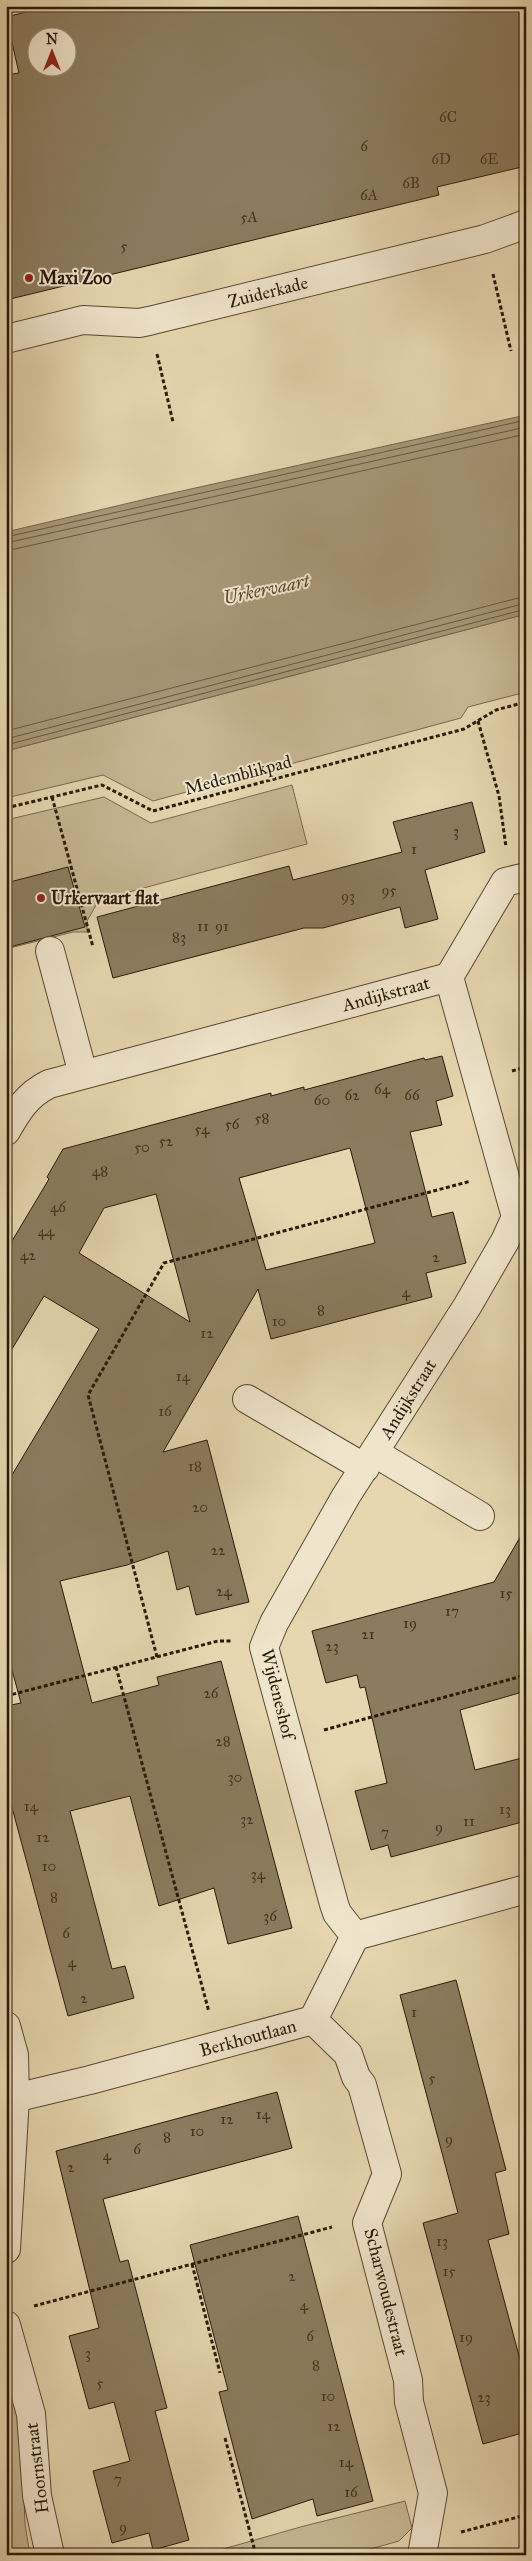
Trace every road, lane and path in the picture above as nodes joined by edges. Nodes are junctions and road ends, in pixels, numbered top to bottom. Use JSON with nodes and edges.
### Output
{"nodes":[{"id":1,"x":526,"y":224,"type":"edge"},
{"id":2,"x":493,"y":272,"type":"dead end"},
{"id":3,"x":6,"y":339,"type":"edge"},
{"id":4,"x":155,"y":346,"type":"dead end"},
{"id":5,"x":511,"y":351,"type":"dead end"},
{"id":6,"x":173,"y":422,"type":"dead end"},
{"id":7,"x":526,"y":702,"type":"edge"},
{"id":8,"x":478,"y":721,"type":"junction"},
{"id":9,"x":52,"y":798,"type":"junction"},
{"id":10,"x":6,"y":808,"type":"edge"},
{"id":11,"x":507,"y":852,"type":"dead end"},
{"id":12,"x":526,"y":877,"type":"edge"},
{"id":13,"x":93,"y":947,"type":"dead end"},
{"id":14,"x":50,"y":951,"type":"dead end"},
{"id":15,"x":449,"y":977,"type":"junction"},
{"id":16,"x":83,"y":1074,"type":"junction"},
{"id":17,"x":6,"y":1130,"type":"edge"},
{"id":18,"x":476,"y":1180,"type":"dead end"},
{"id":19,"x":521,"y":1215,"type":"edge"},
{"id":20,"x":248,"y":1399,"type":"dead end"},
{"id":21,"x":370,"y":1460,"type":"junction"},
{"id":22,"x":480,"y":1516,"type":"dead end"},
{"id":23,"x":238,"y":1640,"type":"dead end"},
{"id":24,"x":158,"y":1657,"type":"junction"},
{"id":25,"x":116,"y":1667,"type":"junction"},
{"id":26,"x":526,"y":1675,"type":"edge"},
{"id":27,"x":6,"y":1696,"type":"edge"},
{"id":28,"x":338,"y":1726,"type":"dead end"},
{"id":29,"x":526,"y":1889,"type":"edge"},
{"id":30,"x":355,"y":1936,"type":"junction"},
{"id":31,"x":210,"y":2016,"type":"dead end"},
{"id":32,"x":313,"y":2020,"type":"junction"},
{"id":33,"x":6,"y":2026,"type":"edge"},
{"id":34,"x":10,"y":2100,"type":"edge"},
{"id":35,"x":332,"y":2227,"type":"dead end"},
{"id":36,"x":6,"y":2249,"type":"edge"},
{"id":37,"x":192,"y":2264,"type":"junction"},
{"id":38,"x":32,"y":2306,"type":"dead end"},
{"id":39,"x":6,"y":2325,"type":"edge"},
{"id":40,"x":220,"y":2374,"type":"dead end"},
{"id":41,"x":225,"y":2438,"type":"dead end"},
{"id":42,"x":526,"y":2515,"type":"edge"},
{"id":43,"x":454,"y":2534,"type":"dead end"},
{"id":44,"x":50,"y":2555,"type":"edge"},
{"id":45,"x":256,"y":2555,"type":"edge"},
{"id":46,"x":422,"y":2555,"type":"edge"}],
"edges":[{"from":1,"to":3,"type":"street","name":"Zuiderkade"},
{"from":2,"to":5,"type":"path"},
{"from":4,"to":6,"type":"path"},
{"from":7,"to":8,"type":"path","name":"Medemblikpad"},
{"from":8,"to":9,"type":"path","name":"Medemblikpad"},
{"from":8,"to":11,"type":"path"},
{"from":9,"to":10,"type":"path","name":"Medemblikpad"},
{"from":9,"to":13,"type":"path"},
{"from":12,"to":15,"type":"street"},
{"from":14,"to":16,"type":"street"},
{"from":15,"to":16,"type":"street","name":"Andijkstraat"},
{"from":15,"to":19,"type":"street","name":"Andijkstraat"},
{"from":16,"to":17,"type":"street","name":"Andijkstraat"},
{"from":18,"to":24,"type":"path"},
{"from":19,"to":21,"type":"street","name":"Andijkstraat"},
{"from":20,"to":21,"type":"street"},
{"from":21,"to":22,"type":"street"},
{"from":21,"to":30,"type":"street","name":"Wijdeneshof"},
{"from":23,"to":24,"type":"path","name":"Wijdeneshof"},
{"from":24,"to":25,"type":"path","name":"Wijdeneshof"},
{"from":25,"to":27,"type":"path","name":"Wijdeneshof"},
{"from":25,"to":31,"type":"path"},
{"from":26,"to":28,"type":"path"},
{"from":29,"to":30,"type":"street"},
{"from":30,"to":32,"type":"street","name":"Berkhoutlaan"},
{"from":32,"to":34,"type":"street","name":"Berkhoutlaan"},
{"from":32,"to":46,"type":"street","name":"Scharwoudestraat"},
{"from":33,"to":34,"type":"street"},
{"from":34,"to":36,"type":"street"},
{"from":35,"to":37,"type":"path"},
{"from":37,"to":38,"type":"path"},
{"from":37,"to":40,"type":"path"},
{"from":39,"to":44,"type":"street","name":"Hoornstraat"},
{"from":41,"to":45,"type":"path"},
{"from":42,"to":43,"type":"path"}]}
